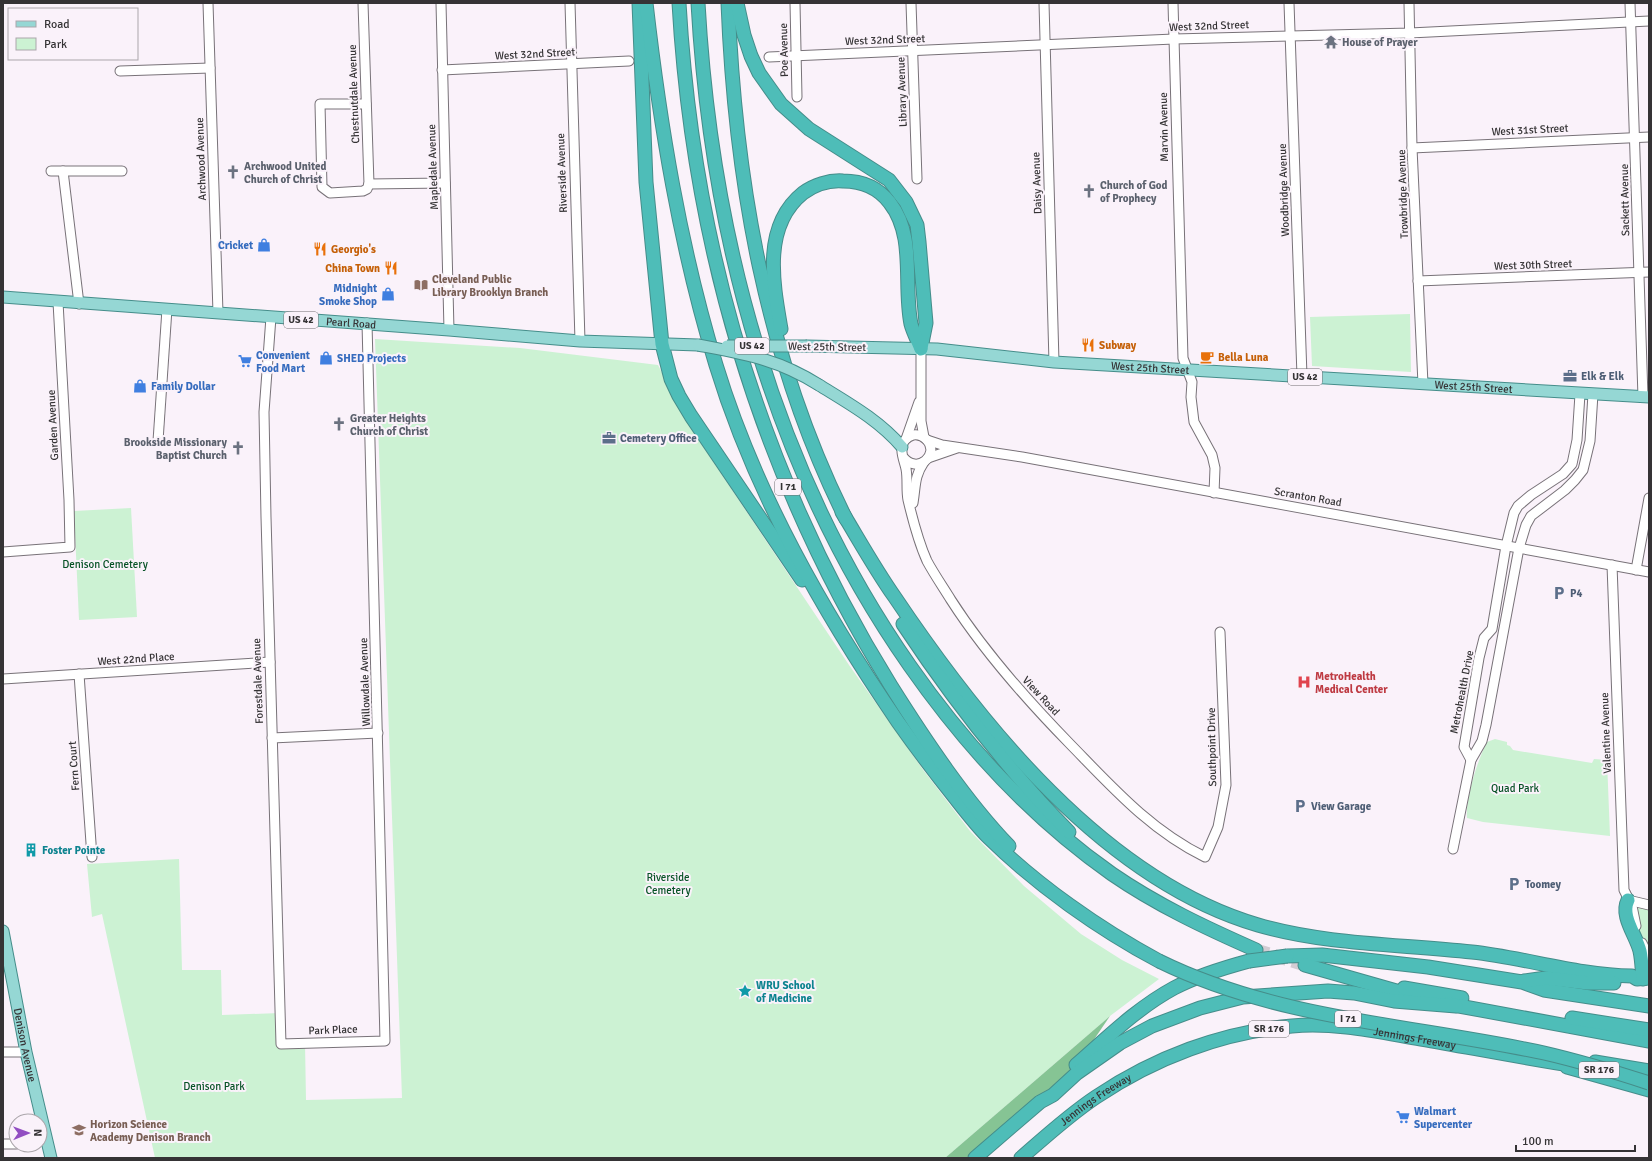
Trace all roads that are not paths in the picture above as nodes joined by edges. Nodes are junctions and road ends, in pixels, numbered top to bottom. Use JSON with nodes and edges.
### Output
{"nodes":[{"id":1,"x":208,"y":3,"type":"edge"},
{"id":2,"x":363,"y":3,"type":"edge"},
{"id":3,"x":442,"y":3,"type":"edge"},
{"id":4,"x":570,"y":3,"type":"edge"},
{"id":5,"x":639,"y":3,"type":"edge"},
{"id":6,"x":646,"y":3,"type":"edge"},
{"id":7,"x":679,"y":3,"type":"edge"},
{"id":8,"x":698,"y":3,"type":"edge"},
{"id":9,"x":728,"y":3,"type":"edge"},
{"id":10,"x":737,"y":3,"type":"edge"},
{"id":11,"x":795,"y":3,"type":"edge"},
{"id":12,"x":911,"y":3,"type":"edge"},
{"id":13,"x":1044,"y":3,"type":"edge"},
{"id":14,"x":1173,"y":3,"type":"edge"},
{"id":15,"x":1289,"y":3,"type":"edge"},
{"id":16,"x":1409,"y":3,"type":"edge"},
{"id":17,"x":1630,"y":3,"type":"edge"},
{"id":18,"x":1631,"y":21,"type":"junction"},
{"id":19,"x":1649,"y":21,"type":"edge"},
{"id":20,"x":1410,"y":33,"type":"junction"},
{"id":21,"x":1290,"y":36,"type":"junction"},
{"id":22,"x":1174,"y":39,"type":"junction"},
{"id":23,"x":1045,"y":44,"type":"junction"},
{"id":24,"x":912,"y":51,"type":"junction"},
{"id":25,"x":796,"y":56,"type":"junction"},
{"id":26,"x":769,"y":57,"type":"dead end"},
{"id":27,"x":629,"y":61,"type":"dead end"},
{"id":28,"x":571,"y":64,"type":"junction"},
{"id":29,"x":210,"y":68,"type":"junction"},
{"id":30,"x":442,"y":70,"type":"junction"},
{"id":31,"x":120,"y":71,"type":"dead end"},
{"id":32,"x":797,"y":97,"type":"dead end"},
{"id":33,"x":366,"y":104,"type":"junction"},
{"id":34,"x":1635,"y":137,"type":"junction"},
{"id":35,"x":1649,"y":137,"type":"edge"},
{"id":36,"x":1412,"y":148,"type":"junction"},
{"id":37,"x":51,"y":171,"type":"dead end"},
{"id":38,"x":63,"y":171,"type":"junction"},
{"id":39,"x":122,"y":171,"type":"dead end"},
{"id":40,"x":917,"y":180,"type":"dead end"},
{"id":41,"x":445,"y":183,"type":"junction"},
{"id":42,"x":369,"y":184,"type":"junction"},
{"id":43,"x":1639,"y":272,"type":"junction"},
{"id":44,"x":1649,"y":272,"type":"edge"},
{"id":45,"x":1418,"y":281,"type":"junction"},
{"id":46,"x":3,"y":297,"type":"edge"},
{"id":47,"x":58,"y":302,"type":"junction"},
{"id":48,"x":79,"y":304,"type":"junction"},
{"id":49,"x":167,"y":309,"type":"junction"},
{"id":50,"x":218,"y":313,"type":"junction"},
{"id":51,"x":271,"y":317,"type":"junction"},
{"id":52,"x":367,"y":323,"type":"junction"},
{"id":53,"x":449,"y":330,"type":"junction"},
{"id":54,"x":580,"y":342,"type":"junction"},
{"id":55,"x":662,"y":344,"type":"junction"},
{"id":56,"x":698,"y":345,"type":"junction"},
{"id":57,"x":921,"y":349,"type":"junction"},
{"id":58,"x":1054,"y":362,"type":"junction"},
{"id":59,"x":1187,"y":370,"type":"junction"},
{"id":60,"x":1302,"y":376,"type":"junction"},
{"id":61,"x":1423,"y":384,"type":"junction"},
{"id":62,"x":1580,"y":394,"type":"junction"},
{"id":63,"x":1593,"y":394,"type":"junction"},
{"id":64,"x":921,"y":397,"type":"junction"},
{"id":65,"x":1646,"y":397,"type":"edge"},
{"id":66,"x":926,"y":439,"type":"junction"},
{"id":67,"x":158,"y":441,"type":"dead end"},
{"id":68,"x":813,"y":446,"type":"junction"},
{"id":69,"x":904,"y":447,"type":"junction"},
{"id":70,"x":962,"y":448,"type":"junction"},
{"id":71,"x":1575,"y":455,"type":"junction"},
{"id":72,"x":1587,"y":458,"type":"junction"},
{"id":73,"x":926,"y":460,"type":"junction"},
{"id":74,"x":1214,"y":492,"type":"junction"},
{"id":75,"x":1649,"y":498,"type":"edge"},
{"id":76,"x":912,"y":510,"type":"junction"},
{"id":77,"x":842,"y":512,"type":"junction"},
{"id":78,"x":1506,"y":546,"type":"junction"},
{"id":79,"x":1519,"y":548,"type":"junction"},
{"id":80,"x":3,"y":552,"type":"edge"},
{"id":81,"x":1612,"y":566,"type":"junction"},
{"id":82,"x":1636,"y":570,"type":"junction"},
{"id":83,"x":1649,"y":572,"type":"edge"},
{"id":84,"x":1497,"y":600,"type":"junction"},
{"id":85,"x":1509,"y":602,"type":"junction"},
{"id":86,"x":1492,"y":629,"type":"junction"},
{"id":87,"x":1503,"y":631,"type":"junction"},
{"id":88,"x":1220,"y":632,"type":"dead end"},
{"id":89,"x":845,"y":641,"type":"junction"},
{"id":90,"x":270,"y":662,"type":"junction"},
{"id":91,"x":80,"y":674,"type":"junction"},
{"id":92,"x":3,"y":679,"type":"edge"},
{"id":93,"x":378,"y":733,"type":"junction"},
{"id":94,"x":272,"y":738,"type":"junction"},
{"id":95,"x":1471,"y":760,"type":"junction"},
{"id":96,"x":1454,"y":849,"type":"dead end"},
{"id":97,"x":92,"y":857,"type":"dead end"},
{"id":98,"x":1205,"y":857,"type":"joint"},
{"id":99,"x":1112,"y":874,"type":"junction"},
{"id":100,"x":1063,"y":899,"type":"junction"},
{"id":101,"x":1628,"y":900,"type":"junction"},
{"id":102,"x":1649,"y":905,"type":"edge"},
{"id":103,"x":3,"y":932,"type":"edge"},
{"id":104,"x":1256,"y":950,"type":"tunnel mouth"},
{"id":105,"x":5,"y":955,"type":"edge"},
{"id":106,"x":1649,"y":957,"type":"edge"},
{"id":107,"x":1305,"y":965,"type":"tunnel mouth"},
{"id":108,"x":1643,"y":979,"type":"edge"},
{"id":109,"x":1353,"y":980,"type":"junction"},
{"id":110,"x":1522,"y":982,"type":"junction"},
{"id":111,"x":1456,"y":1006,"type":"junction"},
{"id":112,"x":1649,"y":1006,"type":"edge"},
{"id":113,"x":1649,"y":1030,"type":"edge"},
{"id":114,"x":385,"y":1041,"type":"joint"},
{"id":115,"x":1649,"y":1041,"type":"edge"},
{"id":116,"x":281,"y":1044,"type":"joint"},
{"id":117,"x":3,"y":1052,"type":"edge"},
{"id":118,"x":26,"y":1052,"type":"junction"},
{"id":119,"x":1547,"y":1058,"type":"junction"},
{"id":120,"x":1649,"y":1071,"type":"edge"},
{"id":121,"x":1649,"y":1080,"type":"edge"},
{"id":122,"x":1649,"y":1083,"type":"edge"},
{"id":123,"x":1649,"y":1090,"type":"edge"},
{"id":124,"x":1040,"y":1102,"type":"junction"},
{"id":125,"x":38,"y":1113,"type":"edge"},
{"id":126,"x":975,"y":1158,"type":"edge"},
{"id":127,"x":1021,"y":1158,"type":"edge"}],
"edges":[{"from":1,"to":29,"type":"street","name":"Archwood Avenue"},
{"from":2,"to":33,"type":"street","name":"Chestnutdale Avenue"},
{"from":3,"to":30,"type":"street","name":"Mapledale Avenue"},
{"from":4,"to":28,"type":"street","name":"Riverside Avenue"},
{"from":5,"to":55,"type":"highway"},
{"from":6,"to":89,"type":"highway"},
{"from":7,"to":100,"type":"highway","number":"I 71"},
{"from":8,"to":99,"type":"highway","number":"I 71"},
{"from":9,"to":68,"type":"highway"},
{"from":10,"to":57,"type":"highway"},
{"from":11,"to":25,"type":"street","name":"Poe Avenue"},
{"from":12,"to":24,"type":"street","name":"Library Avenue"},
{"from":13,"to":23,"type":"street","name":"Daisy Avenue"},
{"from":14,"to":22,"type":"street","name":"Marvin Avenue"},
{"from":15,"to":21,"type":"street","name":"Woodbridge Avenue"},
{"from":16,"to":20,"type":"street","name":"Trowbridge Avenue"},
{"from":17,"to":18,"type":"street","name":"Sackett Avenue"},
{"from":18,"to":19,"type":"street","name":"West 32nd Street"},
{"from":18,"to":20,"type":"street","name":"West 32nd Street"},
{"from":18,"to":34,"type":"street","name":"Sackett Avenue"},
{"from":20,"to":21,"type":"street","name":"West 32nd Street"},
{"from":20,"to":36,"type":"street","name":"Trowbridge Avenue"},
{"from":21,"to":22,"type":"street","name":"West 32nd Street"},
{"from":21,"to":60,"type":"street","name":"Woodbridge Avenue"},
{"from":22,"to":23,"type":"street","name":"West 32nd Street"},
{"from":22,"to":59,"type":"street","name":"Marvin Avenue"},
{"from":23,"to":24,"type":"street","name":"West 32nd Street"},
{"from":23,"to":58,"type":"street","name":"Daisy Avenue"},
{"from":24,"to":25,"type":"street","name":"West 32nd Street"},
{"from":24,"to":40,"type":"street","name":"Library Avenue"},
{"from":25,"to":26,"type":"street","name":"West 32nd Street"},
{"from":25,"to":32,"type":"street","name":"Poe Avenue"},
{"from":27,"to":28,"type":"street","name":"West 32nd Street"},
{"from":28,"to":30,"type":"street","name":"West 32nd Street"},
{"from":28,"to":54,"type":"street","name":"Riverside Avenue"},
{"from":29,"to":31,"type":"street"},
{"from":29,"to":50,"type":"street","name":"Archwood Avenue"},
{"from":30,"to":41,"type":"street","name":"Mapledale Avenue"},
{"from":33,"to":42,"type":"street","name":"Chestnutdale Avenue"},
{"from":33,"to":42,"type":"street"},
{"from":34,"to":35,"type":"street","name":"West 31st Street"},
{"from":34,"to":36,"type":"street","name":"West 31st Street"},
{"from":34,"to":43,"type":"street","name":"Sackett Avenue"},
{"from":36,"to":45,"type":"street","name":"Trowbridge Avenue"},
{"from":37,"to":38,"type":"street"},
{"from":38,"to":39,"type":"street"},
{"from":38,"to":48,"type":"street"},
{"from":41,"to":42,"type":"street"},
{"from":41,"to":53,"type":"street","name":"Mapledale Avenue"},
{"from":43,"to":44,"type":"street","name":"West 30th Street"},
{"from":43,"to":45,"type":"street","name":"West 30th Street"},
{"from":43,"to":65,"type":"street","name":"Sackett Avenue"},
{"from":45,"to":61,"type":"street","name":"Trowbridge Avenue"},
{"from":46,"to":47,"type":"main road","name":"Pearl Road","number":"US 42"},
{"from":47,"to":48,"type":"main road","name":"Pearl Road","number":"US 42"},
{"from":47,"to":80,"type":"street","name":"Garden Avenue"},
{"from":48,"to":49,"type":"main road","name":"Pearl Road","number":"US 42"},
{"from":49,"to":50,"type":"main road","name":"Pearl Road","number":"US 42"},
{"from":49,"to":67,"type":"street"},
{"from":50,"to":51,"type":"main road","name":"Pearl Road","number":"US 42"},
{"from":51,"to":52,"type":"main road","name":"Pearl Road","number":"US 42"},
{"from":51,"to":90,"type":"street","name":"Forestdale Avenue"},
{"from":52,"to":53,"type":"main road","name":"Pearl Road","number":"US 42"},
{"from":52,"to":93,"type":"street","name":"Willowdale Avenue"},
{"from":53,"to":54,"type":"main road","name":"Pearl Road","number":"US 42"},
{"from":54,"to":55,"type":"main road","name":"Pearl Road","number":"US 42"},
{"from":55,"to":56,"type":"main road","name":"Pearl Road","number":"US 42"},
{"from":55,"to":89,"type":"highway"},
{"from":56,"to":57,"type":"main road","name":"West 25th Street","number":"US 42","bridge":true},
{"from":56,"to":69,"type":"main road","bridge":true},
{"from":57,"to":58,"type":"main road","name":"West 25th Street","number":"US 42"},
{"from":57,"to":64,"type":"street"},
{"from":57,"to":68,"type":"highway"},
{"from":58,"to":59,"type":"main road","name":"West 25th Street","number":"US 42"},
{"from":59,"to":60,"type":"main road","name":"West 25th Street","number":"US 42"},
{"from":59,"to":74,"type":"street"},
{"from":60,"to":61,"type":"main road","name":"West 25th Street","number":"US 42"},
{"from":61,"to":62,"type":"main road","name":"West 25th Street","number":"US 42"},
{"from":62,"to":63,"type":"main road","name":"West 25th Street","number":"US 42"},
{"from":62,"to":71,"type":"street","name":"Metrohealth Drive"},
{"from":63,"to":65,"type":"main road","name":"West 25th Street","number":"US 42"},
{"from":63,"to":72,"type":"street","name":"Metrohealth Drive"},
{"from":64,"to":66,"type":"street"},
{"from":64,"to":69,"type":"street"},
{"from":66,"to":69,"type":"street"},
{"from":66,"to":70,"type":"street","name":"Scranton Road"},
{"from":66,"to":73,"type":"street"},
{"from":68,"to":77,"type":"highway"},
{"from":69,"to":73,"type":"street"},
{"from":69,"to":76,"type":"street","name":"View Road"},
{"from":70,"to":73,"type":"street","name":"Scranton Road"},
{"from":70,"to":74,"type":"street","name":"Scranton Road"},
{"from":71,"to":72,"type":"street"},
{"from":71,"to":78,"type":"street","name":"Metrohealth Drive"},
{"from":72,"to":79,"type":"street","name":"Metrohealth Drive"},
{"from":73,"to":76,"type":"street","name":"View Road"},
{"from":74,"to":78,"type":"street","name":"Scranton Road"},
{"from":75,"to":82,"type":"street"},
{"from":76,"to":98,"type":"street","name":"View Road"},
{"from":77,"to":99,"type":"highway"},
{"from":77,"to":108,"type":"highway"},
{"from":78,"to":79,"type":"street","name":"Scranton Road"},
{"from":78,"to":84,"type":"street","name":"Metrohealth Drive"},
{"from":79,"to":81,"type":"street","name":"Scranton Road"},
{"from":79,"to":85,"type":"street","name":"Metrohealth Drive"},
{"from":81,"to":82,"type":"street","name":"Scranton Road"},
{"from":81,"to":101,"type":"street","name":"Valentine Avenue"},
{"from":82,"to":83,"type":"street","name":"Scranton Road"},
{"from":84,"to":85,"type":"street"},
{"from":84,"to":86,"type":"street","name":"Metrohealth Drive"},
{"from":85,"to":87,"type":"street","name":"Metrohealth Drive"},
{"from":86,"to":87,"type":"street"},
{"from":86,"to":95,"type":"street","name":"Metrohealth Drive"},
{"from":87,"to":95,"type":"street","name":"Metrohealth Drive"},
{"from":88,"to":98,"type":"street","name":"Southpoint Drive"},
{"from":89,"to":100,"type":"highway"},
{"from":90,"to":91,"type":"street","name":"West 22nd Place"},
{"from":90,"to":94,"type":"street","name":"Forestdale Avenue"},
{"from":91,"to":92,"type":"street","name":"West 22nd Place"},
{"from":91,"to":97,"type":"street","name":"Fern Court"},
{"from":93,"to":94,"type":"street"},
{"from":93,"to":114,"type":"street","name":"Willowdale Avenue"},
{"from":94,"to":116,"type":"street","name":"Forestdale Avenue"},
{"from":95,"to":96,"type":"street","name":"Metrohealth Drive"},
{"from":99,"to":104,"type":"highway","number":"I 71"},
{"from":100,"to":119,"type":"highway","number":"I 71","bridge":true},
{"from":101,"to":102,"type":"street"},
{"from":101,"to":106,"type":"street","name":"Valentine Avenue"},
{"from":101,"to":108,"type":"highway"},
{"from":103,"to":105,"type":"main road","name":"Denison Avenue"},
{"from":105,"to":118,"type":"main road","name":"Denison Avenue"},
{"from":107,"to":109,"type":"highway"},
{"from":108,"to":110,"type":"highway"},
{"from":109,"to":111,"type":"highway"},
{"from":109,"to":113,"type":"highway"},
{"from":110,"to":112,"type":"highway"},
{"from":110,"to":124,"type":"highway","bridge":true},
{"from":111,"to":115,"type":"highway"},
{"from":111,"to":124,"type":"highway"},
{"from":114,"to":116,"type":"street","name":"Park Place"},
{"from":117,"to":118,"type":"street"},
{"from":118,"to":125,"type":"main road","name":"Denison Avenue"},
{"from":119,"to":120,"type":"highway","number":"I 71","bridge":true},
{"from":119,"to":121,"type":"highway","name":"Jennings Freeway","number":"SR 176"},
{"from":119,"to":122,"type":"highway","bridge":true},
{"from":119,"to":123,"type":"highway"},
{"from":119,"to":127,"type":"highway","name":"Jennings Freeway","number":"SR 176"},
{"from":124,"to":126,"type":"highway"}]}
